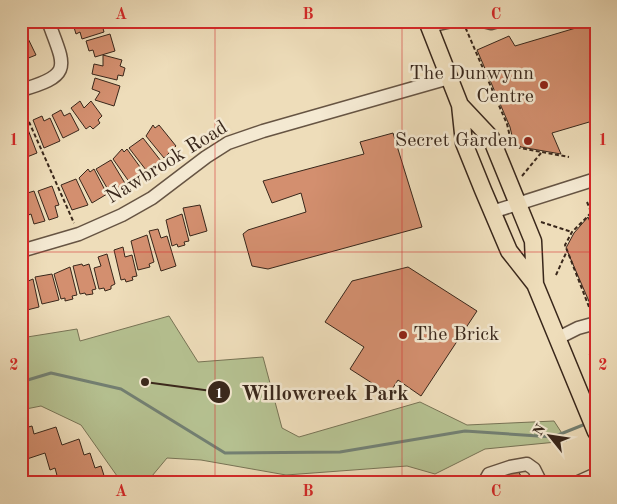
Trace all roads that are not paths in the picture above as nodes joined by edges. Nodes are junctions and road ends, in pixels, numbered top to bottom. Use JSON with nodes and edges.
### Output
{"nodes":[{"id":1,"x":48,"y":21,"type":"edge"},
{"id":2,"x":452,"y":21,"type":"edge"},
{"id":3,"x":483,"y":21,"type":"edge"},
{"id":4,"x":498,"y":21,"type":"edge"},
{"id":5,"x":428,"y":24,"type":"edge"},
{"id":6,"x":449,"y":78,"type":"junction"},
{"id":7,"x":21,"y":90,"type":"edge"},
{"id":8,"x":460,"y":105,"type":"junction"},
{"id":9,"x":596,"y":179,"type":"edge"},
{"id":10,"x":517,"y":203,"type":"junction"},
{"id":11,"x":492,"y":212,"type":"junction"},
{"id":12,"x":21,"y":251,"type":"edge"},
{"id":13,"x":535,"y":284,"type":"junction"},
{"id":14,"x":593,"y":318,"type":"edge"},
{"id":15,"x":558,"y":338,"type":"junction"},
{"id":16,"x":596,"y":432,"type":"edge"},
{"id":17,"x":596,"y":474,"type":"edge"},
{"id":18,"x":483,"y":482,"type":"edge"},
{"id":19,"x":541,"y":483,"type":"edge"},
{"id":20,"x":576,"y":483,"type":"edge"}],
"edges":[{"from":1,"to":7,"type":"street"},
{"from":2,"to":5,"type":"street"},
{"from":3,"to":4,"type":"street"},
{"from":5,"to":6,"type":"main road"},
{"from":6,"to":8,"type":"main road"},
{"from":6,"to":12,"type":"street","name":"Nawbrook Road"},
{"from":8,"to":10,"type":"main road"},
{"from":8,"to":11,"type":"main road"},
{"from":9,"to":10,"type":"street"},
{"from":10,"to":11,"type":"street"},
{"from":10,"to":13,"type":"main road"},
{"from":11,"to":13,"type":"main road"},
{"from":13,"to":15,"type":"main road"},
{"from":14,"to":15,"type":"street"},
{"from":15,"to":16,"type":"main road"},
{"from":17,"to":20,"type":"street"},
{"from":18,"to":19,"type":"street"}]}
